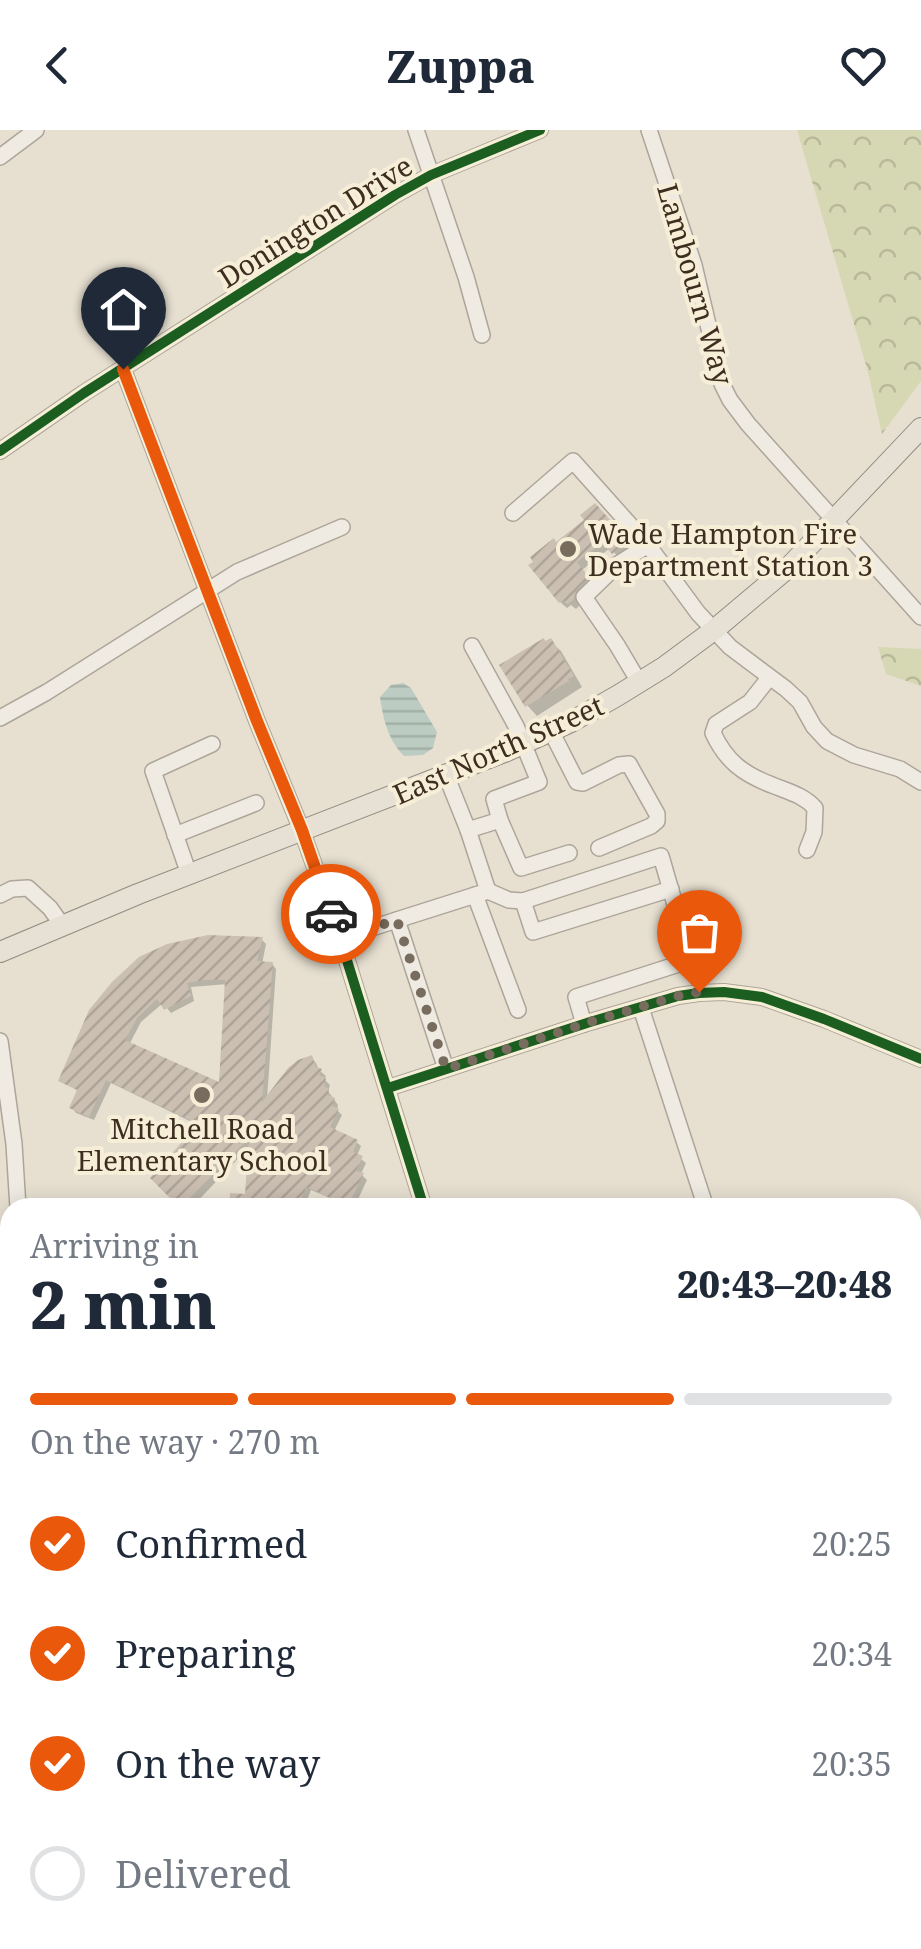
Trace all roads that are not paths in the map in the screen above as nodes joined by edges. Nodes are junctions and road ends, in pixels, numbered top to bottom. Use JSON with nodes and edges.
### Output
{"nodes":[{"id":1,"x":36,"y":130,"type":"edge"},
{"id":2,"x":416,"y":130,"type":"edge"},
{"id":3,"x":540,"y":130,"type":"edge"},
{"id":4,"x":650,"y":130,"type":"edge"},
{"id":5,"x":0,"y":157,"type":"edge"},
{"id":6,"x":430,"y":175,"type":"junction"},
{"id":7,"x":482,"y":335,"type":"dead end"},
{"id":8,"x":123,"y":369,"type":"junction"},
{"id":9,"x":921,"y":428,"type":"edge"},
{"id":10,"x":0,"y":451,"type":"edge"},
{"id":11,"x":512,"y":513,"type":"dead end"},
{"id":12,"x":835,"y":520,"type":"junction"},
{"id":13,"x":342,"y":527,"type":"dead end"},
{"id":14,"x":648,"y":545,"type":"junction"},
{"id":15,"x":208,"y":589,"type":"junction"},
{"id":16,"x":921,"y":617,"type":"edge"},
{"id":17,"x":714,"y":630,"type":"junction"},
{"id":18,"x":472,"y":646,"type":"dead end"},
{"id":19,"x":769,"y":678,"type":"junction"},
{"id":20,"x":639,"y":682,"type":"junction"},
{"id":21,"x":0,"y":718,"type":"edge"},
{"id":22,"x":551,"y":731,"type":"junction"},
{"id":23,"x":524,"y":743,"type":"junction"},
{"id":24,"x":212,"y":744,"type":"dead end"},
{"id":25,"x":446,"y":775,"type":"junction"},
{"id":26,"x":921,"y":782,"type":"edge"},
{"id":27,"x":256,"y":803,"type":"dead end"},
{"id":28,"x":500,"y":820,"type":"junction"},
{"id":29,"x":302,"y":830,"type":"junction"},
{"id":30,"x":468,"y":830,"type":"junction"},
{"id":31,"x":175,"y":835,"type":"junction"},
{"id":32,"x":599,"y":848,"type":"dead end"},
{"id":33,"x":807,"y":850,"type":"dead end"},
{"id":34,"x":569,"y":853,"type":"dead end"},
{"id":35,"x":188,"y":874,"type":"junction"},
{"id":36,"x":671,"y":889,"type":"junction"},
{"id":37,"x":482,"y":893,"type":"junction"},
{"id":38,"x":0,"y":895,"type":"edge"},
{"id":39,"x":523,"y":901,"type":"junction"},
{"id":40,"x":397,"y":920,"type":"junction"},
{"id":41,"x":62,"y":925,"type":"junction"},
{"id":42,"x":340,"y":938,"type":"junction"},
{"id":43,"x":0,"y":952,"type":"edge"},
{"id":44,"x":662,"y":970,"type":"junction"},
{"id":45,"x":670,"y":999,"type":"junction"},
{"id":46,"x":641,"y":1008,"type":"junction"},
{"id":47,"x":518,"y":1010,"type":"dead end"},
{"id":48,"x":584,"y":1024,"type":"junction"},
{"id":49,"x":0,"y":1041,"type":"edge"},
{"id":50,"x":921,"y":1060,"type":"edge"},
{"id":51,"x":446,"y":1069,"type":"junction"},
{"id":52,"x":388,"y":1088,"type":"junction"},
{"id":53,"x":17,"y":1198,"type":"edge"},
{"id":54,"x":421,"y":1198,"type":"edge"},
{"id":55,"x":703,"y":1198,"type":"edge"}],
"edges":[{"from":1,"to":5,"type":"street"},
{"from":2,"to":6,"type":"street"},
{"from":3,"to":6,"type":"street","name":"Donington Drive"},
{"from":4,"to":12,"type":"street","name":"Lambourn Way"},
{"from":6,"to":7,"type":"street"},
{"from":6,"to":8,"type":"street","name":"Donington Drive"},
{"from":8,"to":10,"type":"street","name":"Donington Drive"},
{"from":8,"to":15,"type":"street"},
{"from":9,"to":12,"type":"main road","name":"East North Street"},
{"from":11,"to":14,"type":"street"},
{"from":12,"to":16,"type":"street","name":"Lambourn Way"},
{"from":12,"to":17,"type":"main road","name":"East North Street"},
{"from":13,"to":15,"type":"street"},
{"from":14,"to":17,"type":"street"},
{"from":14,"to":20,"type":"street"},
{"from":15,"to":21,"type":"street"},
{"from":15,"to":29,"type":"street"},
{"from":17,"to":19,"type":"street"},
{"from":17,"to":20,"type":"main road","name":"East North Street"},
{"from":18,"to":23,"type":"street"},
{"from":19,"to":26,"type":"street"},
{"from":19,"to":33,"type":"street"},
{"from":20,"to":22,"type":"main road","name":"East North Street"},
{"from":22,"to":23,"type":"main road","name":"East North Street"},
{"from":22,"to":32,"type":"street"},
{"from":23,"to":25,"type":"main road","name":"East North Street"},
{"from":23,"to":28,"type":"street"},
{"from":24,"to":31,"type":"street"},
{"from":25,"to":29,"type":"main road","name":"East North Street"},
{"from":25,"to":30,"type":"street"},
{"from":27,"to":31,"type":"street"},
{"from":28,"to":30,"type":"street"},
{"from":28,"to":34,"type":"street"},
{"from":29,"to":35,"type":"main road","name":"East North Street"},
{"from":29,"to":42,"type":"street"},
{"from":30,"to":37,"type":"street"},
{"from":31,"to":35,"type":"street"},
{"from":35,"to":41,"type":"main road","name":"East North Street"},
{"from":36,"to":39,"type":"street"},
{"from":36,"to":39,"type":"street"},
{"from":36,"to":44,"type":"street"},
{"from":37,"to":39,"type":"street"},
{"from":37,"to":40,"type":"street"},
{"from":37,"to":47,"type":"street"},
{"from":38,"to":41,"type":"street"},
{"from":40,"to":42,"type":"street"},
{"from":40,"to":51,"type":"street"},
{"from":41,"to":43,"type":"main road","name":"East North Street"},
{"from":42,"to":52,"type":"street"},
{"from":44,"to":45,"type":"street"},
{"from":44,"to":48,"type":"street"},
{"from":45,"to":46,"type":"street"},
{"from":45,"to":50,"type":"street"},
{"from":46,"to":48,"type":"street"},
{"from":46,"to":55,"type":"street"},
{"from":48,"to":51,"type":"street"},
{"from":49,"to":53,"type":"street"},
{"from":51,"to":52,"type":"street"},
{"from":52,"to":54,"type":"street"}]}
